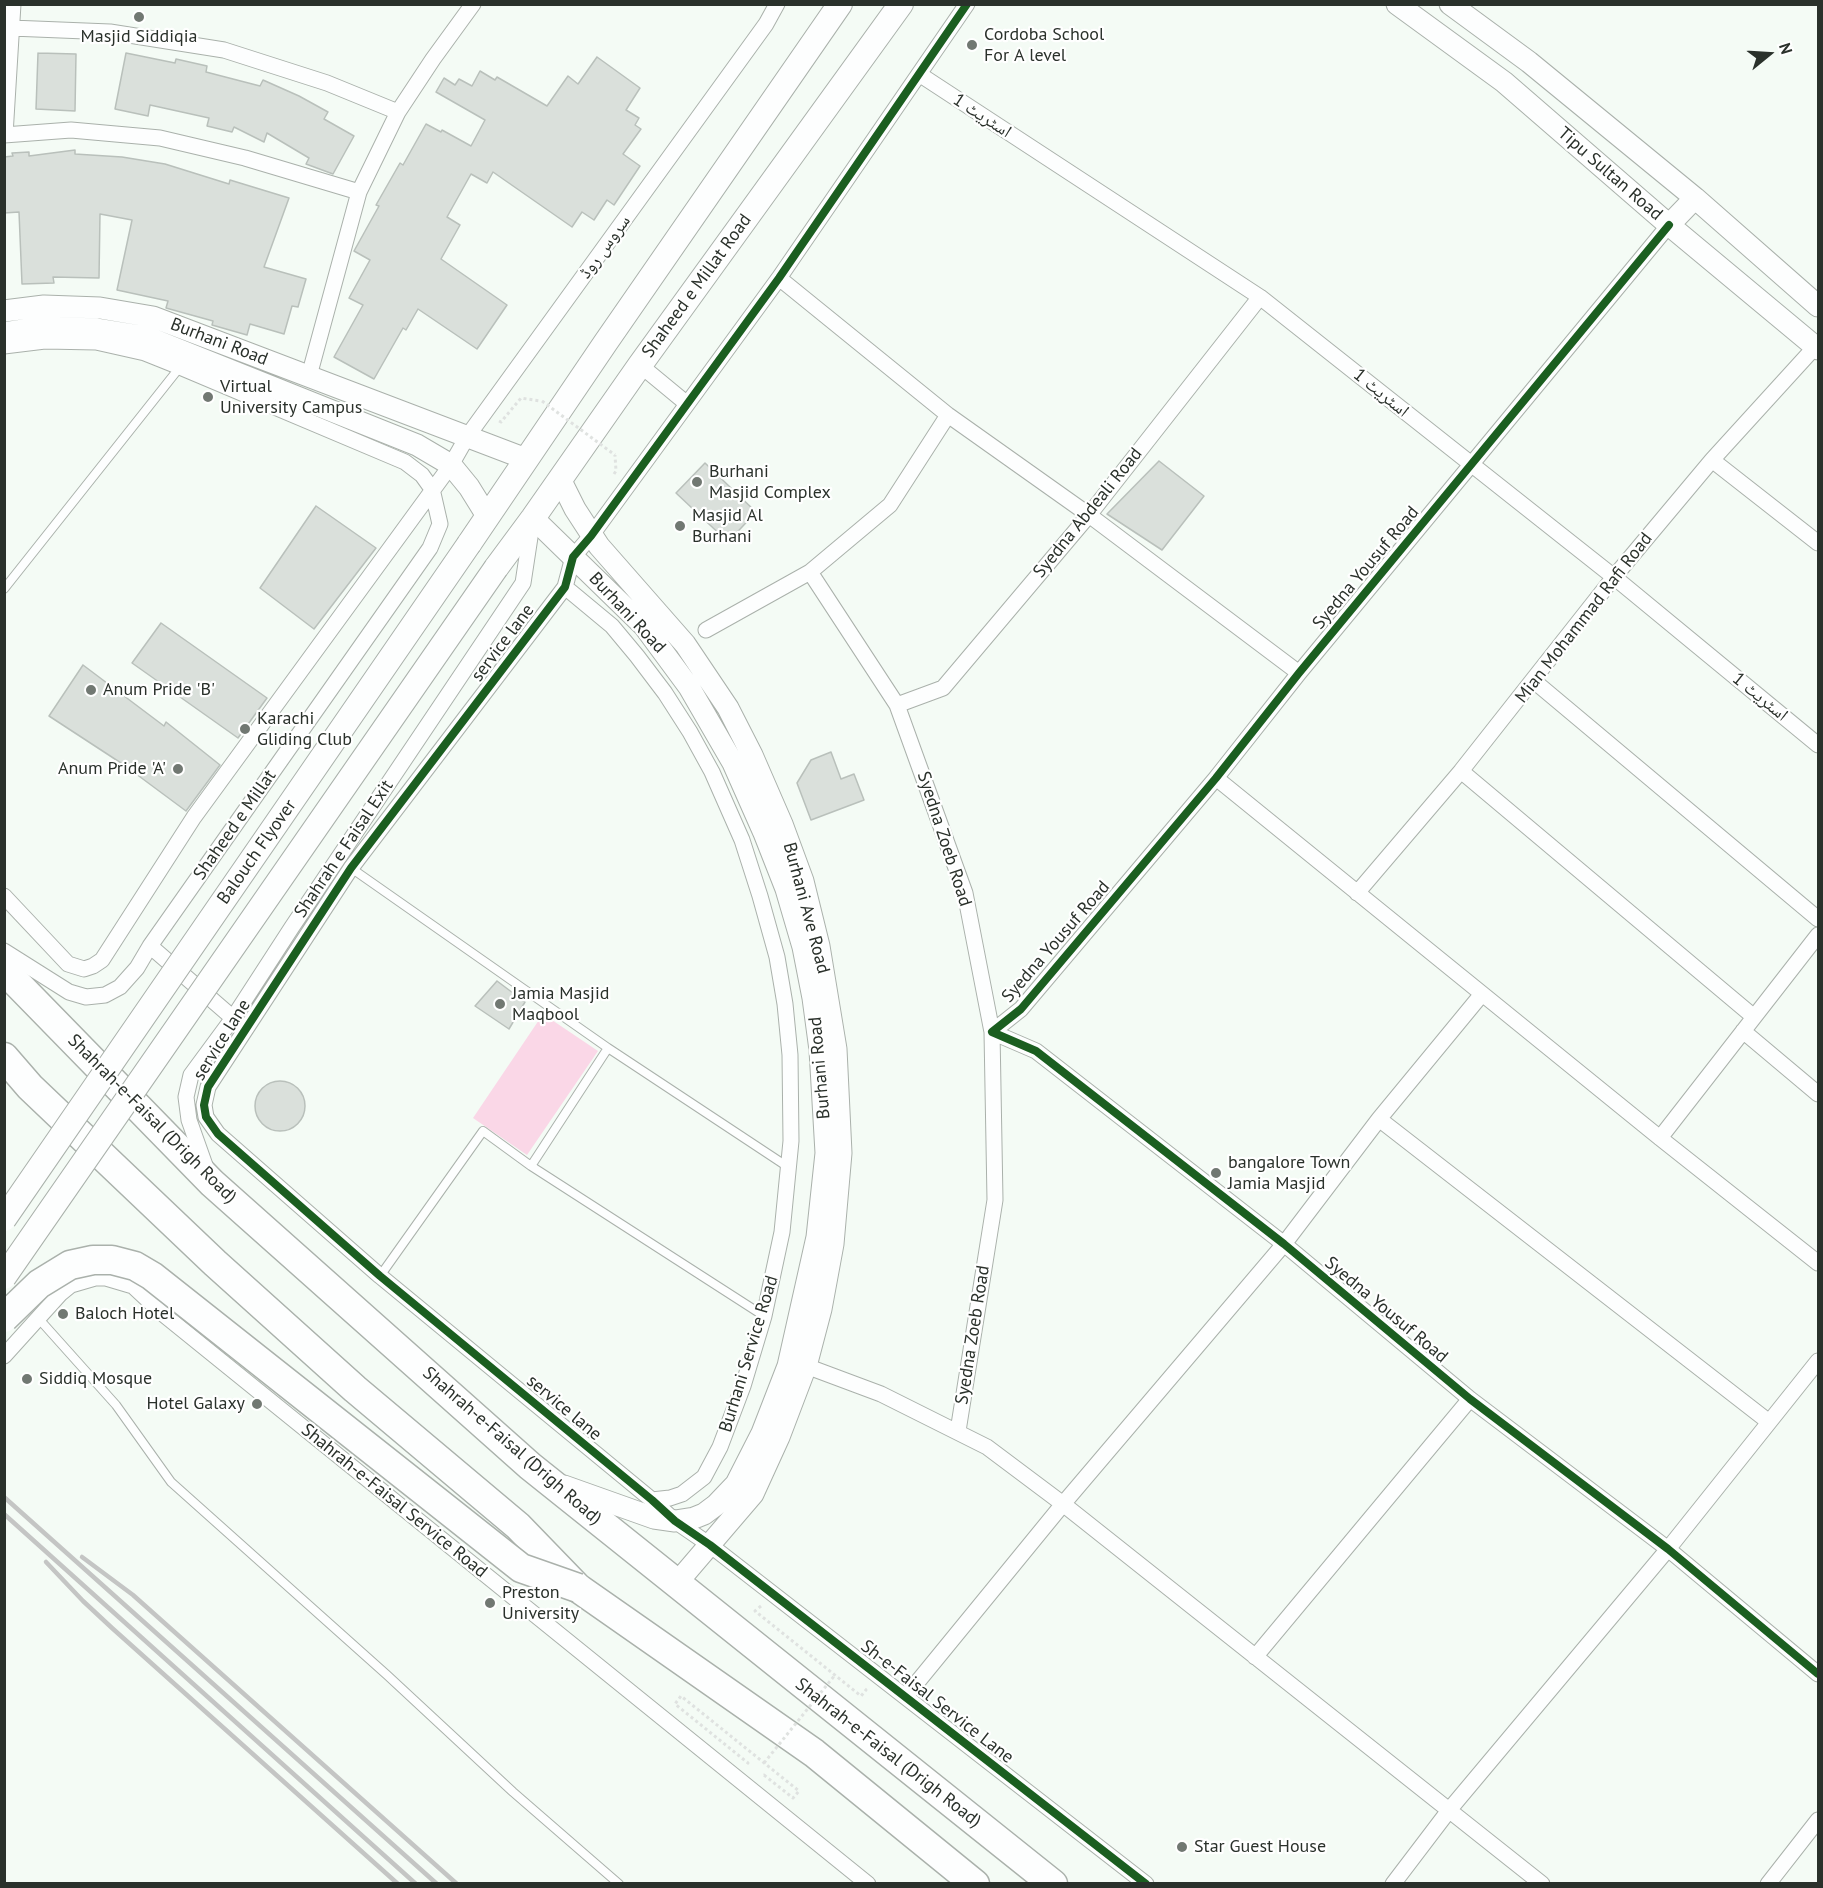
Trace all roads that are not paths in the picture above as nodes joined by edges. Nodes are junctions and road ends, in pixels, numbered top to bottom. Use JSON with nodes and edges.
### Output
{"nodes":[{"id":1,"x":13,"y":4,"type":"edge"},
{"id":2,"x":473,"y":4,"type":"edge"},
{"id":3,"x":777,"y":4,"type":"edge"},
{"id":4,"x":840,"y":4,"type":"edge"},
{"id":5,"x":858,"y":4,"type":"edge"},
{"id":6,"x":885,"y":4,"type":"edge"},
{"id":7,"x":901,"y":4,"type":"edge"},
{"id":8,"x":967,"y":4,"type":"edge"},
{"id":9,"x":1397,"y":4,"type":"edge"},
{"id":10,"x":1450,"y":4,"type":"edge"},
{"id":11,"x":11,"y":27,"type":"junction"},
{"id":12,"x":919,"y":74,"type":"junction"},
{"id":13,"x":814,"y":84,"type":"junction"},
{"id":14,"x":398,"y":112,"type":"junction"},
{"id":15,"x":5,"y":135,"type":"edge"},
{"id":16,"x":358,"y":192,"type":"junction"},
{"id":17,"x":1695,"y":198,"type":"junction"},
{"id":18,"x":1670,"y":225,"type":"junction"},
{"id":19,"x":779,"y":278,"type":"junction"},
{"id":20,"x":1260,"y":297,"type":"junction"},
{"id":21,"x":1818,"y":306,"type":"edge"},
{"id":22,"x":4,"y":311,"type":"edge"},
{"id":23,"x":4,"y":333,"type":"edge"},
{"id":24,"x":606,"y":342,"type":"junction"},
{"id":25,"x":4,"y":346,"type":"edge"},
{"id":26,"x":1817,"y":348,"type":"edge"},
{"id":27,"x":180,"y":367,"type":"junction"},
{"id":28,"x":636,"y":371,"type":"junction"},
{"id":29,"x":309,"y":376,"type":"junction"},
{"id":30,"x":686,"y":402,"type":"junction"},
{"id":31,"x":948,"y":415,"type":"junction"},
{"id":32,"x":467,"y":437,"type":"junction"},
{"id":33,"x":526,"y":459,"type":"junction"},
{"id":34,"x":1712,"y":460,"type":"junction"},
{"id":35,"x":451,"y":465,"type":"junction"},
{"id":36,"x":1471,"y":465,"type":"junction"},
{"id":37,"x":560,"y":479,"type":"junction"},
{"id":38,"x":432,"y":489,"type":"junction"},
{"id":39,"x":1089,"y":515,"type":"junction"},
{"id":40,"x":487,"y":516,"type":"junction"},
{"id":41,"x":533,"y":518,"type":"junction"},
{"id":42,"x":591,"y":536,"type":"junction"},
{"id":43,"x":1818,"y":543,"type":"edge"},
{"id":44,"x":573,"y":557,"type":"junction"},
{"id":45,"x":496,"y":568,"type":"joint"},
{"id":46,"x":810,"y":572,"type":"junction"},
{"id":47,"x":1614,"y":577,"type":"junction"},
{"id":48,"x":564,"y":587,"type":"junction"},
{"id":49,"x":4,"y":589,"type":"edge"},
{"id":50,"x":706,"y":630,"type":"dead end"},
{"id":51,"x":1299,"y":673,"type":"junction"},
{"id":52,"x":1534,"y":681,"type":"junction"},
{"id":53,"x":897,"y":705,"type":"junction"},
{"id":54,"x":1818,"y":745,"type":"edge"},
{"id":55,"x":1461,"y":771,"type":"junction"},
{"id":56,"x":1216,"y":778,"type":"junction"},
{"id":57,"x":351,"y":868,"type":"junction"},
{"id":58,"x":1357,"y":893,"type":"junction"},
{"id":59,"x":4,"y":896,"type":"edge"},
{"id":60,"x":1818,"y":919,"type":"edge"},
{"id":61,"x":1818,"y":935,"type":"edge"},
{"id":62,"x":150,"y":946,"type":"junction"},
{"id":63,"x":4,"y":951,"type":"edge"},
{"id":64,"x":4,"y":970,"type":"edge"},
{"id":65,"x":1482,"y":994,"type":"junction"},
{"id":66,"x":1755,"y":1017,"type":"junction"},
{"id":67,"x":233,"y":1018,"type":"junction"},
{"id":68,"x":1743,"y":1031,"type":"junction"},
{"id":69,"x":992,"y":1032,"type":"junction"},
{"id":70,"x":608,"y":1048,"type":"junction"},
{"id":71,"x":4,"y":1057,"type":"edge"},
{"id":72,"x":1818,"y":1094,"type":"edge"},
{"id":73,"x":1379,"y":1119,"type":"junction"},
{"id":74,"x":1660,"y":1138,"type":"junction"},
{"id":75,"x":531,"y":1166,"type":"junction"},
{"id":76,"x":789,"y":1168,"type":"junction"},
{"id":77,"x":212,"y":1183,"type":"junction"},
{"id":78,"x":4,"y":1219,"type":"edge"},
{"id":79,"x":1284,"y":1244,"type":"junction"},
{"id":80,"x":1818,"y":1263,"type":"edge"},
{"id":81,"x":380,"y":1276,"type":"junction"},
{"id":82,"x":4,"y":1277,"type":"edge"},
{"id":83,"x":764,"y":1316,"type":"junction"},
{"id":84,"x":4,"y":1318,"type":"edge"},
{"id":85,"x":39,"y":1319,"type":"junction"},
{"id":86,"x":4,"y":1356,"type":"edge"},
{"id":87,"x":1818,"y":1361,"type":"edge"},
{"id":88,"x":806,"y":1366,"type":"junction"},
{"id":89,"x":1470,"y":1399,"type":"junction"},
{"id":90,"x":1770,"y":1422,"type":"junction"},
{"id":91,"x":958,"y":1431,"type":"junction"},
{"id":92,"x":549,"y":1480,"type":"junction"},
{"id":93,"x":652,"y":1500,"type":"junction"},
{"id":94,"x":1063,"y":1504,"type":"junction"},
{"id":95,"x":675,"y":1521,"type":"junction"},
{"id":96,"x":710,"y":1545,"type":"junction"},
{"id":97,"x":1668,"y":1549,"type":"junction"},
{"id":98,"x":676,"y":1584,"type":"junction"},
{"id":99,"x":578,"y":1588,"type":"junction"},
{"id":100,"x":1255,"y":1657,"type":"junction"},
{"id":101,"x":1818,"y":1674,"type":"edge"},
{"id":102,"x":906,"y":1696,"type":"junction"},
{"id":103,"x":1450,"y":1809,"type":"junction"},
{"id":104,"x":1818,"y":1821,"type":"edge"},
{"id":105,"x":619,"y":1884,"type":"edge"},
{"id":106,"x":868,"y":1884,"type":"edge"},
{"id":107,"x":975,"y":1884,"type":"edge"},
{"id":108,"x":1053,"y":1884,"type":"edge"},
{"id":109,"x":1146,"y":1884,"type":"edge"},
{"id":110,"x":1393,"y":1884,"type":"edge"},
{"id":111,"x":1542,"y":1884,"type":"edge"},
{"id":112,"x":1768,"y":1884,"type":"edge"}],
"edges":[{"from":1,"to":11,"type":"street"},
{"from":2,"to":14,"type":"street"},
{"from":3,"to":32,"type":"street","name":"سروس روڈ"},
{"from":4,"to":24,"type":"main road"},
{"from":5,"to":13,"type":"main road"},
{"from":6,"to":13,"type":"main road"},
{"from":7,"to":28,"type":"main road","name":"Shaheed e Millat Road"},
{"from":8,"to":12,"type":"street","name":"service lane"},
{"from":9,"to":18,"type":"street","name":"Tipu Sultan Road"},
{"from":10,"to":17,"type":"street","name":"Tipu Sultan Road"},
{"from":11,"to":14,"type":"street"},
{"from":11,"to":15,"type":"street"},
{"from":12,"to":19,"type":"street","name":"service lane"},
{"from":12,"to":20,"type":"street","name":"اسٹریٹ 1"},
{"from":13,"to":24,"type":"main road"},
{"from":13,"to":28,"type":"main road"},
{"from":14,"to":16,"type":"street"},
{"from":15,"to":16,"type":"street"},
{"from":16,"to":29,"type":"street"},
{"from":17,"to":18,"type":"street"},
{"from":17,"to":21,"type":"street","name":"Tipu Sultan Road"},
{"from":18,"to":26,"type":"street","name":"Tipu Sultan Road"},
{"from":18,"to":36,"type":"street","name":"Syedna Yousuf Road"},
{"from":19,"to":30,"type":"street","name":"service lane"},
{"from":19,"to":31,"type":"street"},
{"from":20,"to":36,"type":"street","name":"اسٹریٹ 1"},
{"from":20,"to":39,"type":"street","name":"Syedna Abdeali Road"},
{"from":22,"to":29,"type":"street","name":"Burhani Road"},
{"from":23,"to":35,"type":"street","name":"Burhani Road"},
{"from":24,"to":33,"type":"main road"},
{"from":25,"to":27,"type":"street"},
{"from":26,"to":34,"type":"street","name":"Mian Mohammad Rafi Road"},
{"from":27,"to":38,"type":"street"},
{"from":27,"to":49,"type":"lane"},
{"from":28,"to":30,"type":"street"},
{"from":28,"to":37,"type":"main road","name":"Shaheed e Millat Road"},
{"from":29,"to":32,"type":"street","name":"Burhani Road"},
{"from":30,"to":42,"type":"street","name":"service lane"},
{"from":31,"to":39,"type":"street"},
{"from":31,"to":46,"type":"street"},
{"from":32,"to":33,"type":"street","name":"Burhani Road"},
{"from":32,"to":35,"type":"street","name":"سروس روڈ"},
{"from":33,"to":40,"type":"main road","name":"Balouch Flyover"},
{"from":34,"to":43,"type":"street"},
{"from":34,"to":47,"type":"street","name":"Mian Mohammad Rafi Road"},
{"from":35,"to":38,"type":"street","name":"سروس روڈ"},
{"from":35,"to":40,"type":"street","name":"Burhani Road"},
{"from":36,"to":47,"type":"street","name":"اسٹریٹ 1"},
{"from":36,"to":51,"type":"street","name":"Syedna Yousuf Road"},
{"from":37,"to":41,"type":"main road","name":"Shaheed e Millat Road"},
{"from":37,"to":42,"type":"street","name":"Burhani Ave Road"},
{"from":38,"to":59,"type":"street"},
{"from":38,"to":62,"type":"street","name":"Shaheed e Millat"},
{"from":39,"to":51,"type":"street"},
{"from":39,"to":53,"type":"street","name":"Syedna Abdeali Road"},
{"from":40,"to":78,"type":"main road","name":"Balouch Flyover","bridge":true},
{"from":41,"to":44,"type":"street","name":"Burhani Road"},
{"from":41,"to":45,"type":"main road","name":"Shaheed e Millat Road"},
{"from":41,"to":67,"type":"street","name":"Shahrah e Faisal Exit"},
{"from":42,"to":44,"type":"street","name":"service lane"},
{"from":42,"to":88,"type":"street","name":"Burhani Ave Road"},
{"from":44,"to":48,"type":"street","name":"service lane"},
{"from":44,"to":95,"type":"street","name":"Burhani Road"},
{"from":45,"to":82,"type":"main road","name":"Balouch Flyover","bridge":true},
{"from":46,"to":50,"type":"street"},
{"from":46,"to":53,"type":"street","name":"Syedna Zoeb Road"},
{"from":47,"to":52,"type":"street","name":"Mian Mohammad Rafi Road"},
{"from":47,"to":54,"type":"street","name":"اسٹریٹ 1"},
{"from":48,"to":57,"type":"street","name":"service lane"},
{"from":48,"to":76,"type":"street","name":"Burhani Service Road"},
{"from":51,"to":56,"type":"street","name":"Syedna Yousuf Road"},
{"from":52,"to":55,"type":"street","name":"Mian Mohammad Rafi Road"},
{"from":52,"to":60,"type":"street"},
{"from":53,"to":69,"type":"street","name":"Syedna Zoeb Road"},
{"from":55,"to":58,"type":"street","name":"Mian Mohammad Rafi Road"},
{"from":55,"to":66,"type":"street"},
{"from":56,"to":58,"type":"street"},
{"from":56,"to":69,"type":"street","name":"Syedna Yousuf Road"},
{"from":57,"to":70,"type":"lane"},
{"from":57,"to":81,"type":"street","name":"service lane"},
{"from":58,"to":65,"type":"street"},
{"from":61,"to":66,"type":"street"},
{"from":62,"to":63,"type":"street","name":"Shaheed e Millat"},
{"from":62,"to":67,"type":"street"},
{"from":64,"to":77,"type":"highway","name":"Shahrah-e-Faisal (Drigh Road)"},
{"from":65,"to":73,"type":"street"},
{"from":65,"to":74,"type":"street"},
{"from":66,"to":68,"type":"street"},
{"from":67,"to":77,"type":"street","name":"Shahrah e Faisal Exit"},
{"from":68,"to":72,"type":"street"},
{"from":68,"to":74,"type":"street"},
{"from":69,"to":79,"type":"street","name":"Syedna Yousuf Road"},
{"from":69,"to":91,"type":"street","name":"Syedna Zoeb Road"},
{"from":70,"to":75,"type":"lane"},
{"from":70,"to":76,"type":"lane"},
{"from":71,"to":99,"type":"highway"},
{"from":73,"to":79,"type":"street"},
{"from":73,"to":90,"type":"street"},
{"from":74,"to":80,"type":"street"},
{"from":75,"to":81,"type":"lane"},
{"from":75,"to":83,"type":"lane"},
{"from":76,"to":83,"type":"street","name":"Burhani Service Road"},
{"from":77,"to":92,"type":"highway","name":"Shahrah-e-Faisal (Drigh Road)"},
{"from":79,"to":89,"type":"street","name":"Syedna Yousuf Road"},
{"from":79,"to":94,"type":"street"},
{"from":81,"to":93,"type":"street","name":"service lane"},
{"from":83,"to":93,"type":"street","name":"Burhani Service Road"},
{"from":84,"to":99,"type":"highway","bridge":true},
{"from":85,"to":86,"type":"street","name":"Shahrah-e-Faisal Service Road"},
{"from":85,"to":105,"type":"lane"},
{"from":85,"to":106,"type":"street","name":"Shahrah-e-Faisal Service Road"},
{"from":87,"to":90,"type":"street"},
{"from":88,"to":91,"type":"street"},
{"from":88,"to":96,"type":"street"},
{"from":89,"to":97,"type":"street","name":"Syedna Yousuf Road"},
{"from":89,"to":100,"type":"street"},
{"from":90,"to":97,"type":"street"},
{"from":91,"to":94,"type":"street"},
{"from":92,"to":95,"type":"street","name":"Burhani Road"},
{"from":92,"to":98,"type":"highway","name":"Shahrah-e-Faisal (Drigh Road)"},
{"from":93,"to":95,"type":"street","name":"service lane"},
{"from":94,"to":100,"type":"street"},
{"from":94,"to":102,"type":"street"},
{"from":95,"to":96,"type":"street","name":"Sh-e-Faisal Service Lane"},
{"from":96,"to":98,"type":"street"},
{"from":96,"to":102,"type":"street","name":"Sh-e-Faisal Service Lane"},
{"from":97,"to":101,"type":"street","name":"Syedna Yousuf Road"},
{"from":97,"to":103,"type":"street"},
{"from":98,"to":108,"type":"highway","name":"Shahrah-e-Faisal (Drigh Road)"},
{"from":99,"to":107,"type":"highway"},
{"from":100,"to":103,"type":"street"},
{"from":102,"to":109,"type":"street","name":"Sh-e-Faisal Service Lane"},
{"from":103,"to":110,"type":"street"},
{"from":103,"to":111,"type":"street"},
{"from":104,"to":112,"type":"street"}]}
